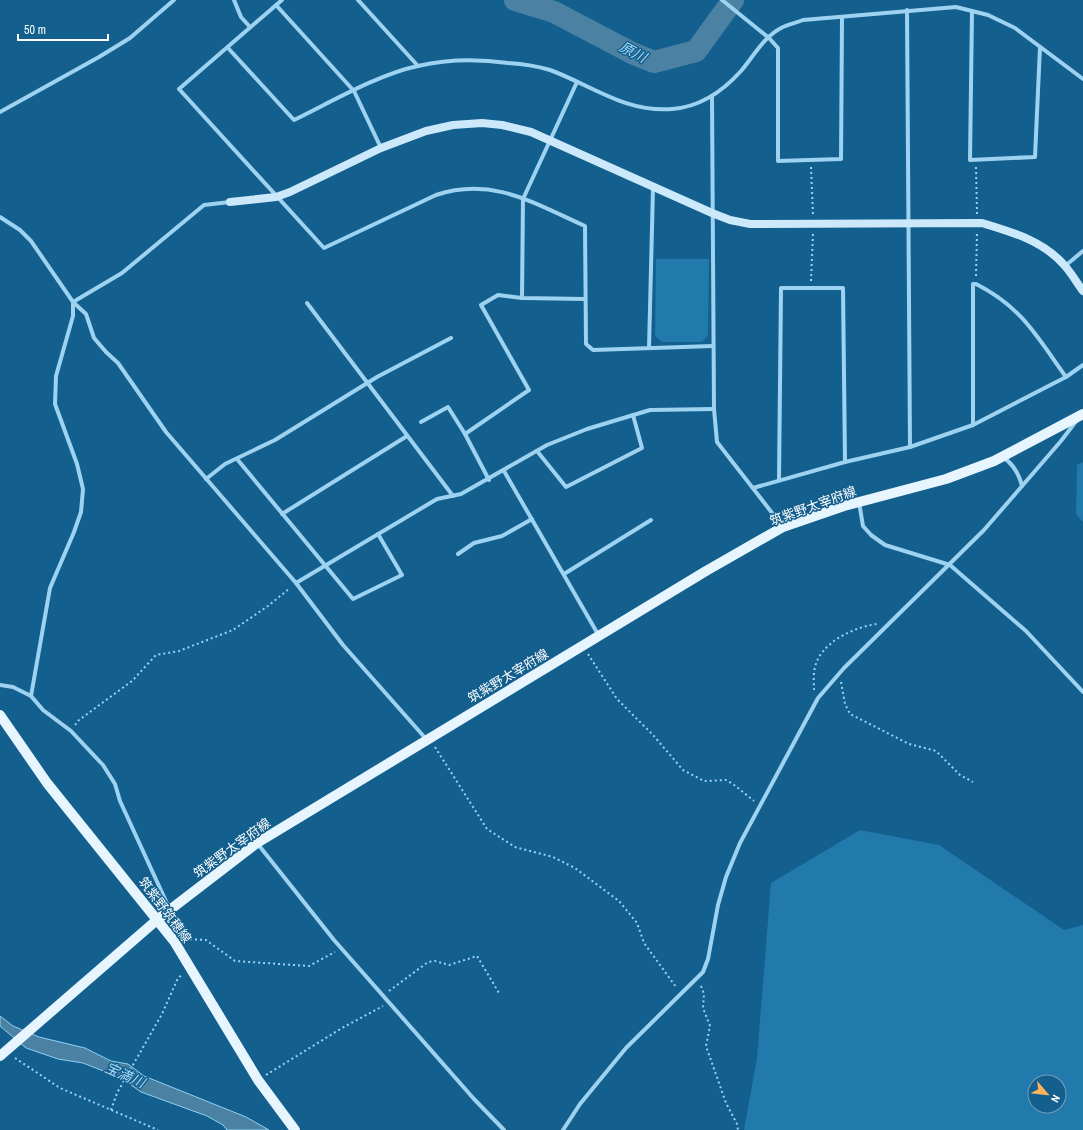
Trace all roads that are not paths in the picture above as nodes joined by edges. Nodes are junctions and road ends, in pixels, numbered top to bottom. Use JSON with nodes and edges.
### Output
{"nodes":[{"id":1,"x":174,"y":0,"type":"edge"},
{"id":2,"x":234,"y":0,"type":"edge"},
{"id":3,"x":282,"y":0,"type":"edge"},
{"id":4,"x":358,"y":0,"type":"edge"},
{"id":5,"x":722,"y":0,"type":"edge"},
{"id":6,"x":276,"y":5,"type":"junction"},
{"id":7,"x":907,"y":10,"type":"junction"},
{"id":8,"x":972,"y":11,"type":"junction"},
{"id":9,"x":842,"y":18,"type":"junction"},
{"id":10,"x":250,"y":27,"type":"junction"},
{"id":11,"x":769,"y":38,"type":"junction"},
{"id":12,"x":1040,"y":47,"type":"junction"},
{"id":13,"x":228,"y":48,"type":"junction"},
{"id":14,"x":418,"y":66,"type":"junction"},
{"id":15,"x":1083,"y":79,"type":"edge"},
{"id":16,"x":577,"y":82,"type":"junction"},
{"id":17,"x":354,"y":91,"type":"junction"},
{"id":18,"x":712,"y":97,"type":"junction"},
{"id":19,"x":0,"y":112,"type":"edge"},
{"id":20,"x":548,"y":141,"type":"junction"},
{"id":21,"x":381,"y":148,"type":"junction"},
{"id":22,"x":653,"y":188,"type":"junction"},
{"id":23,"x":276,"y":197,"type":"junction"},
{"id":24,"x":523,"y":199,"type":"junction"},
{"id":25,"x":230,"y":202,"type":"joint"},
{"id":26,"x":712,"y":213,"type":"junction"},
{"id":27,"x":0,"y":217,"type":"edge"},
{"id":28,"x":908,"y":223,"type":"junction"},
{"id":29,"x":1083,"y":251,"type":"edge"},
{"id":30,"x":1065,"y":266,"type":"junction"},
{"id":31,"x":1083,"y":291,"type":"edge"},
{"id":32,"x":522,"y":298,"type":"junction"},
{"id":33,"x":585,"y":299,"type":"junction"},
{"id":34,"x":73,"y":302,"type":"junction"},
{"id":35,"x":307,"y":303,"type":"dead end"},
{"id":36,"x":451,"y":338,"type":"dead end"},
{"id":37,"x":713,"y":346,"type":"junction"},
{"id":38,"x":649,"y":348,"type":"junction"},
{"id":39,"x":1083,"y":365,"type":"edge"},
{"id":40,"x":1066,"y":377,"type":"junction"},
{"id":41,"x":368,"y":383,"type":"junction"},
{"id":42,"x":714,"y":409,"type":"junction"},
{"id":43,"x":633,"y":415,"type":"junction"},
{"id":44,"x":1081,"y":416,"type":"edge"},
{"id":45,"x":421,"y":422,"type":"dead end"},
{"id":46,"x":974,"y":425,"type":"junction"},
{"id":47,"x":465,"y":434,"type":"junction"},
{"id":48,"x":407,"y":436,"type":"junction"},
{"id":49,"x":910,"y":447,"type":"junction"},
{"id":50,"x":537,"y":451,"type":"junction"},
{"id":51,"x":1002,"y":457,"type":"junction"},
{"id":52,"x":237,"y":458,"type":"junction"},
{"id":53,"x":845,"y":462,"type":"junction"},
{"id":54,"x":504,"y":471,"type":"junction"},
{"id":55,"x":206,"y":479,"type":"junction"},
{"id":56,"x":489,"y":480,"type":"junction"},
{"id":57,"x":779,"y":480,"type":"junction"},
{"id":58,"x":1022,"y":486,"type":"junction"},
{"id":59,"x":753,"y":488,"type":"junction"},
{"id":60,"x":453,"y":496,"type":"junction"},
{"id":61,"x":859,"y":502,"type":"junction"},
{"id":62,"x":282,"y":514,"type":"junction"},
{"id":63,"x":532,"y":519,"type":"junction"},
{"id":64,"x":651,"y":520,"type":"dead end"},
{"id":65,"x":783,"y":527,"type":"junction"},
{"id":66,"x":378,"y":534,"type":"junction"},
{"id":67,"x":458,"y":554,"type":"dead end"},
{"id":68,"x":326,"y":565,"type":"junction"},
{"id":69,"x":950,"y":565,"type":"junction"},
{"id":70,"x":564,"y":574,"type":"junction"},
{"id":71,"x":296,"y":583,"type":"junction"},
{"id":72,"x":599,"y":636,"type":"junction"},
{"id":73,"x":0,"y":685,"type":"edge"},
{"id":74,"x":1083,"y":692,"type":"edge"},
{"id":75,"x":31,"y":696,"type":"junction"},
{"id":76,"x":0,"y":715,"type":"edge"},
{"id":77,"x":428,"y":740,"type":"junction"},
{"id":78,"x":257,"y":843,"type":"junction"},
{"id":79,"x":170,"y":910,"type":"junction"},
{"id":80,"x":158,"y":920,"type":"junction"},
{"id":81,"x":5,"y":1052,"type":"edge"},
{"id":82,"x":295,"y":1130,"type":"edge"},
{"id":83,"x":504,"y":1130,"type":"edge"},
{"id":84,"x":563,"y":1130,"type":"edge"}],
"edges":[{"from":1,"to":19,"type":"street"},
{"from":2,"to":10,"type":"street"},
{"from":3,"to":6,"type":"street"},
{"from":4,"to":14,"type":"street"},
{"from":5,"to":11,"type":"street"},
{"from":6,"to":10,"type":"street"},
{"from":6,"to":17,"type":"street"},
{"from":7,"to":8,"type":"street"},
{"from":7,"to":9,"type":"street"},
{"from":7,"to":28,"type":"street"},
{"from":8,"to":12,"type":"street"},
{"from":8,"to":12,"type":"street"},
{"from":9,"to":11,"type":"street"},
{"from":9,"to":11,"type":"street"},
{"from":10,"to":13,"type":"street"},
{"from":11,"to":18,"type":"street"},
{"from":12,"to":15,"type":"street"},
{"from":13,"to":17,"type":"street"},
{"from":13,"to":23,"type":"street"},
{"from":14,"to":16,"type":"street"},
{"from":14,"to":17,"type":"street"},
{"from":16,"to":18,"type":"street"},
{"from":16,"to":20,"type":"street"},
{"from":17,"to":21,"type":"street"},
{"from":18,"to":26,"type":"street"},
{"from":20,"to":21,"type":"street"},
{"from":20,"to":22,"type":"street"},
{"from":20,"to":24,"type":"street"},
{"from":21,"to":23,"type":"street"},
{"from":22,"to":26,"type":"street"},
{"from":22,"to":38,"type":"street"},
{"from":23,"to":24,"type":"street"},
{"from":23,"to":25,"type":"street"},
{"from":24,"to":32,"type":"street"},
{"from":24,"to":33,"type":"street"},
{"from":25,"to":34,"type":"street"},
{"from":26,"to":28,"type":"street"},
{"from":26,"to":37,"type":"street"},
{"from":27,"to":34,"type":"street"},
{"from":28,"to":30,"type":"street"},
{"from":28,"to":49,"type":"street"},
{"from":29,"to":30,"type":"street"},
{"from":30,"to":31,"type":"street"},
{"from":32,"to":33,"type":"street"},
{"from":32,"to":47,"type":"street"},
{"from":33,"to":38,"type":"street"},
{"from":34,"to":55,"type":"street"},
{"from":34,"to":75,"type":"street"},
{"from":35,"to":41,"type":"street"},
{"from":36,"to":41,"type":"street"},
{"from":37,"to":38,"type":"street"},
{"from":37,"to":42,"type":"street"},
{"from":39,"to":40,"type":"street"},
{"from":40,"to":46,"type":"street"},
{"from":40,"to":46,"type":"street"},
{"from":41,"to":48,"type":"street"},
{"from":41,"to":52,"type":"street"},
{"from":42,"to":43,"type":"street"},
{"from":42,"to":59,"type":"street"},
{"from":43,"to":50,"type":"street"},
{"from":43,"to":50,"type":"street"},
{"from":44,"to":51,"type":"main road","name":"筑紫野太宰府線"},
{"from":44,"to":58,"type":"street"},
{"from":45,"to":47,"type":"street"},
{"from":46,"to":49,"type":"street"},
{"from":47,"to":56,"type":"street"},
{"from":48,"to":60,"type":"street"},
{"from":48,"to":62,"type":"street"},
{"from":49,"to":53,"type":"street"},
{"from":50,"to":54,"type":"street"},
{"from":51,"to":58,"type":"street"},
{"from":51,"to":61,"type":"main road","name":"筑紫野太宰府線"},
{"from":52,"to":55,"type":"street"},
{"from":52,"to":62,"type":"street"},
{"from":53,"to":57,"type":"street"},
{"from":53,"to":57,"type":"street"},
{"from":54,"to":56,"type":"street"},
{"from":54,"to":63,"type":"street"},
{"from":55,"to":71,"type":"street"},
{"from":56,"to":60,"type":"street"},
{"from":57,"to":59,"type":"street"},
{"from":58,"to":69,"type":"street"},
{"from":59,"to":65,"type":"street"},
{"from":60,"to":66,"type":"street"},
{"from":61,"to":65,"type":"main road","name":"筑紫野太宰府線"},
{"from":61,"to":69,"type":"street"},
{"from":62,"to":68,"type":"street"},
{"from":63,"to":67,"type":"street"},
{"from":63,"to":70,"type":"street"},
{"from":64,"to":70,"type":"street"},
{"from":65,"to":72,"type":"main road","name":"筑紫野太宰府線"},
{"from":66,"to":68,"type":"street"},
{"from":66,"to":68,"type":"street"},
{"from":68,"to":71,"type":"street"},
{"from":69,"to":74,"type":"street"},
{"from":69,"to":84,"type":"street"},
{"from":70,"to":72,"type":"street"},
{"from":71,"to":77,"type":"street"},
{"from":72,"to":77,"type":"main road","name":"筑紫野太宰府線"},
{"from":73,"to":75,"type":"street"},
{"from":75,"to":79,"type":"street"},
{"from":76,"to":80,"type":"main road","name":"筑紫野筑穂線"},
{"from":77,"to":78,"type":"main road","name":"筑紫野太宰府線"},
{"from":78,"to":79,"type":"main road","name":"筑紫野太宰府線"},
{"from":78,"to":83,"type":"street"},
{"from":79,"to":80,"type":"main road","name":"筑紫野太宰府線"},
{"from":80,"to":81,"type":"main road","name":"筑紫野太宰府線"},
{"from":80,"to":82,"type":"main road","name":"筑紫野筑穂線"}]}
